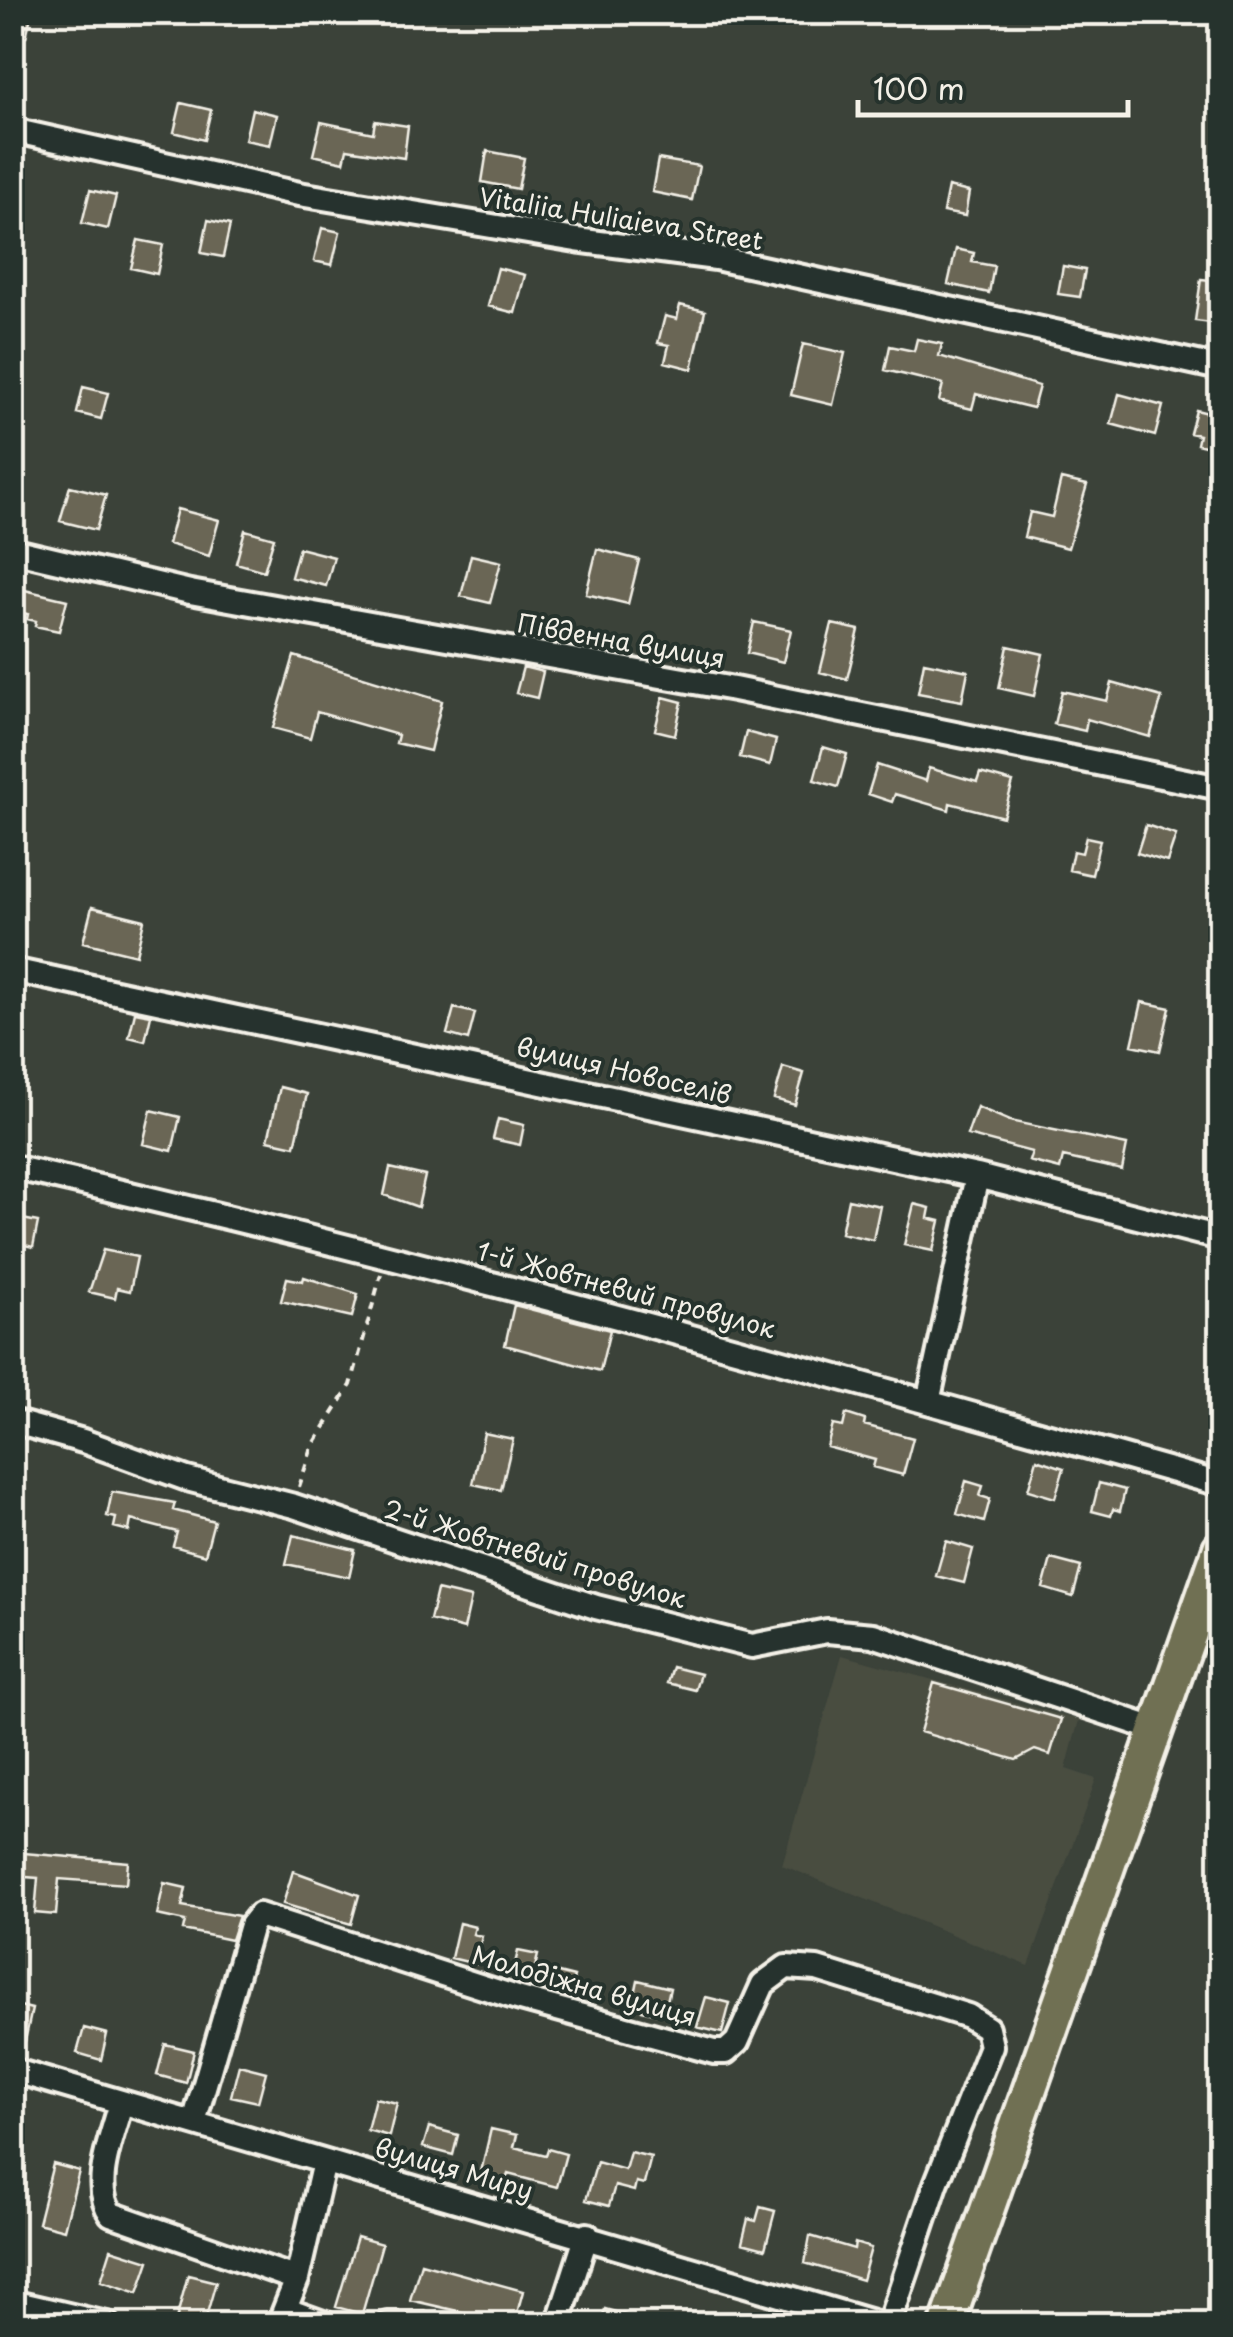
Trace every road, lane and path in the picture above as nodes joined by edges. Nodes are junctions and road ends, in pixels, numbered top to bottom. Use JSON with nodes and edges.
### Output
{"nodes":[{"id":1,"x":12,"y":130,"type":"edge"},
{"id":2,"x":1220,"y":368,"type":"edge"},
{"id":3,"x":12,"y":550,"type":"edge"},
{"id":4,"x":1220,"y":788,"type":"edge"},
{"id":5,"x":12,"y":970,"type":"edge"},
{"id":6,"x":12,"y":1166,"type":"edge"},
{"id":7,"x":978,"y":1176,"type":"junction"},
{"id":8,"x":1220,"y":1238,"type":"edge"},
{"id":9,"x":386,"y":1254,"type":"junction"},
{"id":10,"x":928,"y":1402,"type":"junction"},
{"id":11,"x":12,"y":1420,"type":"edge"},
{"id":12,"x":1220,"y":1484,"type":"edge"},
{"id":13,"x":294,"y":1506,"type":"junction"},
{"id":14,"x":1220,"y":1548,"type":"edge"},
{"id":15,"x":1158,"y":1730,"type":"junction"},
{"id":16,"x":12,"y":2070,"type":"edge"},
{"id":17,"x":121,"y":2102,"type":"junction"},
{"id":18,"x":194,"y":2122,"type":"junction"},
{"id":19,"x":324,"y":2162,"type":"junction"},
{"id":20,"x":587,"y":2235,"type":"junction"},
{"id":21,"x":297,"y":2279,"type":"junction"},
{"id":22,"x":12,"y":2302,"type":"edge"},
{"id":23,"x":283,"y":2317,"type":"edge"},
{"id":24,"x":107,"y":2324,"type":"edge"},
{"id":25,"x":326,"y":2324,"type":"edge"},
{"id":26,"x":388,"y":2324,"type":"edge"},
{"id":27,"x":420,"y":2324,"type":"edge"},
{"id":28,"x":558,"y":2324,"type":"edge"},
{"id":29,"x":879,"y":2324,"type":"edge"},
{"id":30,"x":889,"y":2324,"type":"edge"},
{"id":31,"x":946,"y":2324,"type":"edge"}],
"edges":[{"from":1,"to":2,"type":"street","name":"Vitaliia Huliaieva Street"},
{"from":3,"to":4,"type":"street","name":"Південна вулиця"},
{"from":5,"to":7,"type":"street","name":"вулиця Новоселів"},
{"from":6,"to":9,"type":"street","name":"1-й Жовтневий провулок"},
{"from":7,"to":8,"type":"street","name":"вулиця Новоселів"},
{"from":7,"to":10,"type":"street"},
{"from":9,"to":10,"type":"street","name":"1-й Жовтневий провулок"},
{"from":9,"to":13,"type":"path"},
{"from":10,"to":12,"type":"street","name":"1-й Жовтневий провулок"},
{"from":11,"to":13,"type":"street","name":"2-й Жовтневий провулок"},
{"from":13,"to":15,"type":"street","name":"2-й Жовтневий провулок"},
{"from":14,"to":15,"type":"highway"},
{"from":15,"to":31,"type":"highway"},
{"from":16,"to":17,"type":"street","name":"вулиця Миру"},
{"from":17,"to":18,"type":"street","name":"вулиця Миру"},
{"from":17,"to":21,"type":"street"},
{"from":18,"to":19,"type":"street","name":"вулиця Миру"},
{"from":18,"to":30,"type":"street","name":"Молодіжна вулиця"},
{"from":19,"to":20,"type":"street","name":"вулиця Миру"},
{"from":19,"to":21,"type":"street"},
{"from":20,"to":28,"type":"street"},
{"from":20,"to":29,"type":"street","name":"вулиця Миру"},
{"from":21,"to":23,"type":"street"},
{"from":22,"to":24,"type":"street"},
{"from":23,"to":25,"type":"street"},
{"from":26,"to":27,"type":"street"}]}
